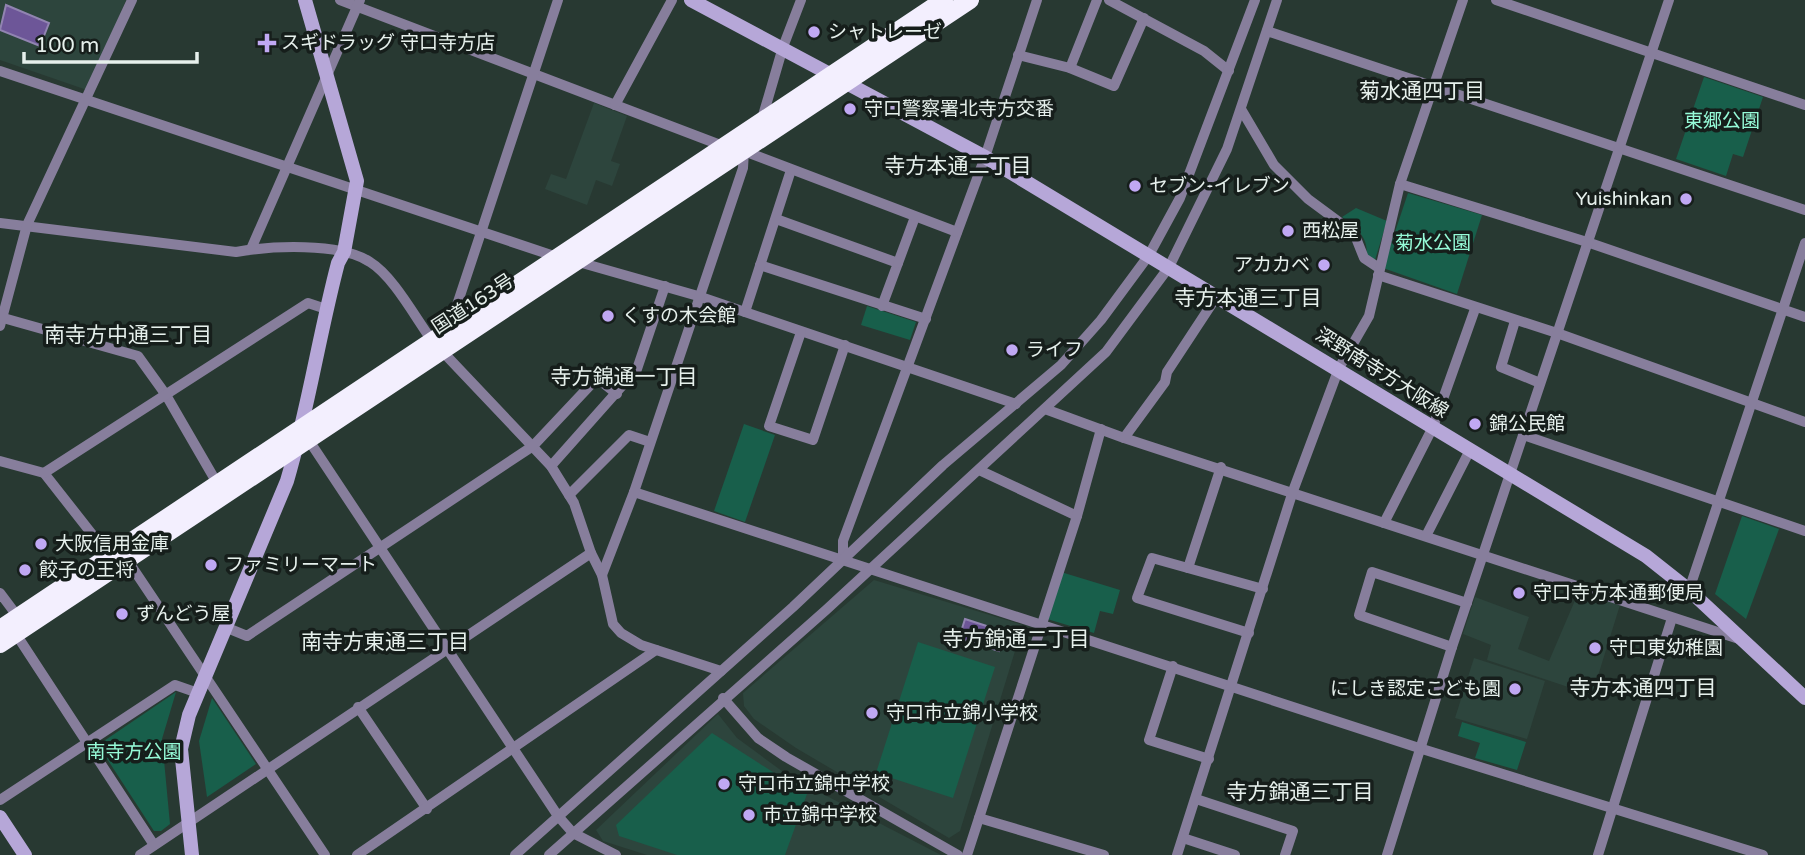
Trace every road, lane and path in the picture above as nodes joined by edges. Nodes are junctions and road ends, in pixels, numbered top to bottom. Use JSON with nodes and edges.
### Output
{"nodes":[{"id":1,"x":132,"y":0,"type":"edge"},
{"id":2,"x":305,"y":0,"type":"edge"},
{"id":3,"x":340,"y":0,"type":"edge"},
{"id":4,"x":558,"y":0,"type":"edge"},
{"id":5,"x":672,"y":0,"type":"edge"},
{"id":6,"x":691,"y":0,"type":"edge"},
{"id":7,"x":788,"y":0,"type":"edge"},
{"id":8,"x":944,"y":0,"type":"edge"},
{"id":9,"x":970,"y":0,"type":"edge"},
{"id":10,"x":1037,"y":0,"type":"edge"},
{"id":11,"x":1097,"y":0,"type":"edge"},
{"id":12,"x":1110,"y":0,"type":"edge"},
{"id":13,"x":1255,"y":0,"type":"edge"},
{"id":14,"x":1277,"y":0,"type":"edge"},
{"id":15,"x":1463,"y":0,"type":"edge"},
{"id":16,"x":1496,"y":0,"type":"edge"},
{"id":17,"x":1669,"y":0,"type":"edge"},
{"id":18,"x":359,"y":3,"type":"edge"},
{"id":19,"x":800,"y":3,"type":"edge"},
{"id":20,"x":1517,"y":3,"type":"edge"},
{"id":21,"x":1144,"y":18,"type":"junction"},
{"id":22,"x":1267,"y":31,"type":"junction"},
{"id":23,"x":783,"y":47,"type":"junction"},
{"id":24,"x":1651,"y":52,"type":"junction"},
{"id":25,"x":1018,"y":55,"type":"junction"},
{"id":26,"x":1070,"y":68,"type":"junction"},
{"id":27,"x":0,"y":71,"type":"edge"},
{"id":28,"x":1229,"y":71,"type":"junction"},
{"id":29,"x":533,"y":73,"type":"junction"},
{"id":30,"x":327,"y":77,"type":"junction"},
{"id":31,"x":839,"y":78,"type":"junction"},
{"id":32,"x":1434,"y":86,"type":"junction"},
{"id":33,"x":87,"y":99,"type":"junction"},
{"id":34,"x":615,"y":105,"type":"junction"},
{"id":35,"x":1805,"y":105,"type":"edge"},
{"id":36,"x":1241,"y":109,"type":"junction"},
{"id":37,"x":761,"y":122,"type":"junction"},
{"id":38,"x":723,"y":146,"type":"junction"},
{"id":39,"x":1619,"y":149,"type":"junction"},
{"id":40,"x":744,"y":151,"type":"junction"},
{"id":41,"x":985,"y":158,"type":"junction"},
{"id":42,"x":286,"y":164,"type":"junction"},
{"id":43,"x":791,"y":170,"type":"junction"},
{"id":44,"x":1400,"y":184,"type":"junction"},
{"id":45,"x":357,"y":188,"type":"junction"},
{"id":46,"x":1805,"y":210,"type":"edge"},
{"id":47,"x":915,"y":217,"type":"junction"},
{"id":48,"x":776,"y":219,"type":"junction"},
{"id":49,"x":0,"y":223,"type":"edge"},
{"id":50,"x":27,"y":225,"type":"junction"},
{"id":51,"x":481,"y":231,"type":"junction"},
{"id":52,"x":957,"y":232,"type":"junction"},
{"id":53,"x":1587,"y":242,"type":"junction"},
{"id":54,"x":1805,"y":243,"type":"edge"},
{"id":55,"x":251,"y":249,"type":"junction"},
{"id":56,"x":344,"y":253,"type":"junction"},
{"id":57,"x":1149,"y":255,"type":"junction"},
{"id":58,"x":556,"y":256,"type":"junction"},
{"id":59,"x":577,"y":261,"type":"junction"},
{"id":60,"x":898,"y":263,"type":"junction"},
{"id":61,"x":760,"y":265,"type":"junction"},
{"id":62,"x":1169,"y":267,"type":"junction"},
{"id":63,"x":1378,"y":271,"type":"junction"},
{"id":64,"x":665,"y":286,"type":"junction"},
{"id":65,"x":698,"y":296,"type":"junction"},
{"id":66,"x":1217,"y":296,"type":"junction"},
{"id":67,"x":882,"y":306,"type":"junction"},
{"id":68,"x":326,"y":309,"type":"junction"},
{"id":69,"x":1475,"y":309,"type":"junction"},
{"id":70,"x":1783,"y":310,"type":"junction"},
{"id":71,"x":745,"y":313,"type":"junction"},
{"id":72,"x":1805,"y":317,"type":"edge"},
{"id":73,"x":926,"y":319,"type":"junction"},
{"id":74,"x":1,"y":320,"type":"edge"},
{"id":75,"x":1515,"y":321,"type":"junction"},
{"id":76,"x":450,"y":327,"type":"junction"},
{"id":77,"x":801,"y":332,"type":"junction"},
{"id":78,"x":1557,"y":333,"type":"junction"},
{"id":79,"x":436,"y":344,"type":"junction"},
{"id":80,"x":845,"y":345,"type":"junction"},
{"id":81,"x":908,"y":369,"type":"junction"},
{"id":82,"x":1339,"y":369,"type":"junction"},
{"id":83,"x":1540,"y":383,"type":"junction"},
{"id":84,"x":617,"y":394,"type":"junction"},
{"id":85,"x":166,"y":395,"type":"junction"},
{"id":86,"x":1016,"y":404,"type":"junction"},
{"id":87,"x":1752,"y":405,"type":"junction"},
{"id":88,"x":1045,"y":409,"type":"junction"},
{"id":89,"x":1805,"y":422,"type":"edge"},
{"id":90,"x":1433,"y":427,"type":"junction"},
{"id":91,"x":1101,"y":429,"type":"junction"},
{"id":92,"x":1523,"y":435,"type":"junction"},
{"id":93,"x":302,"y":438,"type":"junction"},
{"id":94,"x":1124,"y":438,"type":"junction"},
{"id":95,"x":650,"y":442,"type":"junction"},
{"id":96,"x":533,"y":446,"type":"junction"},
{"id":97,"x":1471,"y":450,"type":"junction"},
{"id":98,"x":0,"y":461,"type":"edge"},
{"id":99,"x":551,"y":466,"type":"junction"},
{"id":100,"x":1221,"y":467,"type":"junction"},
{"id":101,"x":979,"y":470,"type":"junction"},
{"id":102,"x":44,"y":473,"type":"junction"},
{"id":103,"x":1510,"y":474,"type":"junction"},
{"id":104,"x":218,"y":483,"type":"junction"},
{"id":105,"x":1293,"y":491,"type":"junction"},
{"id":106,"x":634,"y":492,"type":"junction"},
{"id":107,"x":569,"y":495,"type":"junction"},
{"id":108,"x":1720,"y":501,"type":"junction"},
{"id":109,"x":1077,"y":516,"type":"junction"},
{"id":110,"x":1384,"y":523,"type":"junction"},
{"id":111,"x":1805,"y":531,"type":"edge"},
{"id":112,"x":1426,"y":537,"type":"junction"},
{"id":113,"x":380,"y":548,"type":"junction"},
{"id":114,"x":591,"y":553,"type":"junction"},
{"id":115,"x":1483,"y":555,"type":"junction"},
{"id":116,"x":106,"y":557,"type":"junction"},
{"id":117,"x":843,"y":560,"type":"junction"},
{"id":118,"x":128,"y":561,"type":"junction"},
{"id":119,"x":1188,"y":568,"type":"junction"},
{"id":120,"x":871,"y":569,"type":"junction"},
{"id":121,"x":602,"y":575,"type":"junction"},
{"id":122,"x":1263,"y":589,"type":"junction"},
{"id":123,"x":1689,"y":590,"type":"junction"},
{"id":124,"x":0,"y":593,"type":"edge"},
{"id":125,"x":1467,"y":603,"type":"junction"},
{"id":126,"x":1672,"y":618,"type":"junction"},
{"id":127,"x":1042,"y":624,"type":"junction"},
{"id":128,"x":11,"y":626,"type":"edge"},
{"id":129,"x":225,"y":627,"type":"junction"},
{"id":130,"x":1249,"y":633,"type":"junction"},
{"id":131,"x":1746,"y":641,"type":"junction"},
{"id":132,"x":0,"y":644,"type":"edge"},
{"id":133,"x":446,"y":648,"type":"junction"},
{"id":134,"x":1452,"y":648,"type":"junction"},
{"id":135,"x":656,"y":650,"type":"junction"},
{"id":136,"x":1173,"y":666,"type":"junction"},
{"id":137,"x":721,"y":671,"type":"junction"},
{"id":138,"x":205,"y":674,"type":"junction"},
{"id":139,"x":1232,"y":685,"type":"junction"},
{"id":140,"x":198,"y":693,"type":"junction"},
{"id":141,"x":723,"y":698,"type":"junction"},
{"id":142,"x":1805,"y":698,"type":"edge"},
{"id":143,"x":358,"y":707,"type":"junction"},
{"id":144,"x":89,"y":742,"type":"junction"},
{"id":145,"x":1419,"y":748,"type":"junction"},
{"id":146,"x":512,"y":750,"type":"junction"},
{"id":147,"x":1209,"y":759,"type":"junction"},
{"id":148,"x":268,"y":768,"type":"junction"},
{"id":149,"x":1196,"y":799,"type":"junction"},
{"id":150,"x":0,"y":800,"type":"edge"},
{"id":151,"x":1614,"y":807,"type":"junction"},
{"id":152,"x":427,"y":809,"type":"junction"},
{"id":153,"x":558,"y":816,"type":"junction"},
{"id":154,"x":0,"y":817,"type":"edge"},
{"id":155,"x":979,"y":818,"type":"junction"},
{"id":156,"x":188,"y":824,"type":"junction"},
{"id":157,"x":573,"y":832,"type":"junction"},
{"id":158,"x":1183,"y":838,"type":"junction"},
{"id":159,"x":155,"y":845,"type":"junction"},
{"id":160,"x":1086,"y":852,"type":"edge"},
{"id":161,"x":25,"y":855,"type":"edge"},
{"id":162,"x":140,"y":855,"type":"edge"},
{"id":163,"x":192,"y":855,"type":"edge"},
{"id":164,"x":325,"y":855,"type":"edge"},
{"id":165,"x":357,"y":855,"type":"edge"},
{"id":166,"x":515,"y":855,"type":"edge"},
{"id":167,"x":549,"y":855,"type":"edge"},
{"id":168,"x":616,"y":855,"type":"edge"},
{"id":169,"x":958,"y":855,"type":"edge"},
{"id":170,"x":967,"y":855,"type":"edge"},
{"id":171,"x":1104,"y":855,"type":"edge"},
{"id":172,"x":1177,"y":855,"type":"edge"},
{"id":173,"x":1235,"y":855,"type":"edge"},
{"id":174,"x":1285,"y":855,"type":"edge"},
{"id":175,"x":1387,"y":855,"type":"edge"},
{"id":176,"x":1598,"y":855,"type":"edge"},
{"id":177,"x":1763,"y":855,"type":"edge"}],
"edges":[{"from":1,"to":33,"type":"street"},
{"from":2,"to":30,"type":"main road"},
{"from":3,"to":18,"type":"street"},
{"from":4,"to":29,"type":"street"},
{"from":5,"to":34,"type":"street"},
{"from":6,"to":23,"type":"main road","name":"深野南寺方大阪線"},
{"from":7,"to":19,"type":"street"},
{"from":8,"to":31,"type":"highway","name":"国道163号"},
{"from":9,"to":31,"type":"highway","name":"国道163号"},
{"from":10,"to":25,"type":"street"},
{"from":11,"to":26,"type":"street"},
{"from":12,"to":21,"type":"street"},
{"from":13,"to":28,"type":"street"},
{"from":14,"to":22,"type":"street"},
{"from":15,"to":32,"type":"street"},
{"from":16,"to":20,"type":"street"},
{"from":17,"to":24,"type":"street"},
{"from":18,"to":29,"type":"street"},
{"from":18,"to":30,"type":"street"},
{"from":19,"to":23,"type":"street"},
{"from":20,"to":24,"type":"street"},
{"from":21,"to":26,"type":"street"},
{"from":21,"to":28,"type":"street"},
{"from":22,"to":32,"type":"street"},
{"from":22,"to":36,"type":"street"},
{"from":23,"to":31,"type":"main road","name":"深野南寺方大阪線"},
{"from":23,"to":37,"type":"street"},
{"from":24,"to":35,"type":"street"},
{"from":24,"to":39,"type":"street"},
{"from":25,"to":26,"type":"street"},
{"from":25,"to":41,"type":"street"},
{"from":27,"to":33,"type":"street"},
{"from":28,"to":57,"type":"street"},
{"from":29,"to":34,"type":"street"},
{"from":29,"to":51,"type":"street"},
{"from":30,"to":42,"type":"street"},
{"from":30,"to":45,"type":"main road"},
{"from":31,"to":37,"type":"highway","name":"国道163号"},
{"from":31,"to":40,"type":"highway","name":"国道163号"},
{"from":31,"to":41,"type":"main road","name":"深野南寺方大阪線"},
{"from":32,"to":39,"type":"street"},
{"from":32,"to":44,"type":"street"},
{"from":33,"to":42,"type":"street"},
{"from":33,"to":50,"type":"street"},
{"from":34,"to":38,"type":"street"},
{"from":36,"to":62,"type":"street"},
{"from":36,"to":63,"type":"street"},
{"from":37,"to":38,"type":"highway","name":"国道163号"},
{"from":38,"to":58,"type":"highway","name":"国道163号"},
{"from":39,"to":46,"type":"street"},
{"from":39,"to":53,"type":"street"},
{"from":40,"to":43,"type":"street"},
{"from":40,"to":59,"type":"highway","name":"国道163号"},
{"from":40,"to":65,"type":"street"},
{"from":41,"to":52,"type":"street"},
{"from":41,"to":57,"type":"main road","name":"深野南寺方大阪線"},
{"from":42,"to":45,"type":"street"},
{"from":42,"to":55,"type":"street"},
{"from":43,"to":47,"type":"street"},
{"from":43,"to":48,"type":"street"},
{"from":44,"to":53,"type":"street"},
{"from":44,"to":63,"type":"street"},
{"from":45,"to":51,"type":"street"},
{"from":45,"to":56,"type":"main road"},
{"from":47,"to":52,"type":"street"},
{"from":47,"to":60,"type":"street"},
{"from":48,"to":60,"type":"street"},
{"from":48,"to":61,"type":"street"},
{"from":49,"to":50,"type":"street"},
{"from":50,"to":55,"type":"street"},
{"from":50,"to":74,"type":"street"},
{"from":51,"to":58,"type":"street"},
{"from":51,"to":76,"type":"street"},
{"from":52,"to":73,"type":"street"},
{"from":53,"to":70,"type":"street"},
{"from":53,"to":78,"type":"street"},
{"from":54,"to":70,"type":"street"},
{"from":55,"to":56,"type":"street"},
{"from":56,"to":68,"type":"main road"},
{"from":56,"to":79,"type":"street"},
{"from":57,"to":62,"type":"main road","name":"深野南寺方大阪線"},
{"from":57,"to":86,"type":"street"},
{"from":58,"to":59,"type":"street"},
{"from":58,"to":76,"type":"highway","name":"国道163号"},
{"from":59,"to":64,"type":"street"},
{"from":59,"to":79,"type":"highway","name":"国道163号"},
{"from":60,"to":67,"type":"street"},
{"from":61,"to":67,"type":"street"},
{"from":61,"to":71,"type":"street"},
{"from":62,"to":66,"type":"main road","name":"深野南寺方大阪線"},
{"from":62,"to":88,"type":"street"},
{"from":63,"to":69,"type":"street"},
{"from":63,"to":82,"type":"street"},
{"from":64,"to":65,"type":"street"},
{"from":64,"to":84,"type":"street"},
{"from":65,"to":71,"type":"street"},
{"from":65,"to":95,"type":"street"},
{"from":66,"to":82,"type":"main road","name":"深野南寺方大阪線"},
{"from":66,"to":94,"type":"street"},
{"from":67,"to":73,"type":"street"},
{"from":68,"to":85,"type":"street"},
{"from":68,"to":93,"type":"main road"},
{"from":69,"to":75,"type":"street"},
{"from":69,"to":90,"type":"street"},
{"from":70,"to":72,"type":"street"},
{"from":70,"to":87,"type":"street"},
{"from":71,"to":77,"type":"street"},
{"from":73,"to":81,"type":"street"},
{"from":74,"to":85,"type":"street"},
{"from":75,"to":78,"type":"street"},
{"from":75,"to":83,"type":"street"},
{"from":76,"to":79,"type":"highway","name":"国道163号"},
{"from":77,"to":80,"type":"street"},
{"from":77,"to":80,"type":"street"},
{"from":78,"to":83,"type":"street"},
{"from":78,"to":87,"type":"street"},
{"from":79,"to":93,"type":"highway","name":"国道163号"},
{"from":79,"to":96,"type":"street"},
{"from":80,"to":81,"type":"street"},
{"from":81,"to":86,"type":"street"},
{"from":81,"to":117,"type":"street"},
{"from":82,"to":90,"type":"main road","name":"深野南寺方大阪線"},
{"from":82,"to":105,"type":"street"},
{"from":83,"to":92,"type":"street"},
{"from":84,"to":96,"type":"street"},
{"from":84,"to":99,"type":"street"},
{"from":85,"to":102,"type":"street"},
{"from":85,"to":104,"type":"street"},
{"from":86,"to":117,"type":"street"},
{"from":87,"to":89,"type":"street"},
{"from":87,"to":108,"type":"street"},
{"from":88,"to":91,"type":"street"},
{"from":88,"to":101,"type":"street"},
{"from":90,"to":97,"type":"main road","name":"深野南寺方大阪線"},
{"from":90,"to":110,"type":"street"},
{"from":91,"to":94,"type":"street"},
{"from":91,"to":109,"type":"street"},
{"from":92,"to":103,"type":"street"},
{"from":92,"to":108,"type":"street"},
{"from":93,"to":104,"type":"highway","name":"国道163号"},
{"from":93,"to":113,"type":"street"},
{"from":93,"to":118,"type":"highway","name":"国道163号"},
{"from":93,"to":129,"type":"main road"},
{"from":94,"to":100,"type":"street"},
{"from":95,"to":106,"type":"street"},
{"from":95,"to":107,"type":"street"},
{"from":96,"to":99,"type":"street"},
{"from":96,"to":113,"type":"street"},
{"from":97,"to":103,"type":"main road","name":"深野南寺方大阪線"},
{"from":97,"to":112,"type":"street"},
{"from":98,"to":102,"type":"street"},
{"from":99,"to":107,"type":"street"},
{"from":100,"to":105,"type":"street"},
{"from":100,"to":119,"type":"street"},
{"from":101,"to":109,"type":"street"},
{"from":101,"to":120,"type":"street"},
{"from":102,"to":116,"type":"street"},
{"from":103,"to":115,"type":"street"},
{"from":103,"to":123,"type":"main road","name":"深野南寺方大阪線"},
{"from":104,"to":116,"type":"highway","name":"国道163号"},
{"from":105,"to":110,"type":"street"},
{"from":105,"to":122,"type":"street"},
{"from":106,"to":117,"type":"street"},
{"from":106,"to":121,"type":"street"},
{"from":107,"to":114,"type":"street"},
{"from":108,"to":111,"type":"street"},
{"from":108,"to":123,"type":"street"},
{"from":109,"to":127,"type":"street"},
{"from":110,"to":112,"type":"street"},
{"from":112,"to":115,"type":"street"},
{"from":113,"to":129,"type":"street"},
{"from":113,"to":133,"type":"street"},
{"from":114,"to":121,"type":"street"},
{"from":114,"to":133,"type":"street"},
{"from":115,"to":125,"type":"street"},
{"from":115,"to":126,"type":"street"},
{"from":116,"to":118,"type":"street"},
{"from":116,"to":128,"type":"highway","name":"国道163号"},
{"from":117,"to":120,"type":"street"},
{"from":117,"to":137,"type":"street"},
{"from":118,"to":128,"type":"highway","name":"国道163号"},
{"from":118,"to":138,"type":"street"},
{"from":119,"to":122,"type":"street"},
{"from":119,"to":130,"type":"street"},
{"from":120,"to":127,"type":"street"},
{"from":120,"to":141,"type":"street"},
{"from":121,"to":135,"type":"street"},
{"from":122,"to":130,"type":"street"},
{"from":123,"to":131,"type":"main road","name":"深野南寺方大阪線"},
{"from":124,"to":128,"type":"street"},
{"from":125,"to":134,"type":"street"},
{"from":125,"to":134,"type":"street"},
{"from":126,"to":131,"type":"street"},
{"from":126,"to":151,"type":"street"},
{"from":127,"to":136,"type":"street"},
{"from":127,"to":155,"type":"street"},
{"from":128,"to":132,"type":"highway","name":"国道163号"},
{"from":128,"to":144,"type":"street"},
{"from":129,"to":138,"type":"main road"},
{"from":130,"to":139,"type":"street"},
{"from":131,"to":142,"type":"main road","name":"深野南寺方大阪線"},
{"from":133,"to":143,"type":"street"},
{"from":133,"to":146,"type":"street"},
{"from":134,"to":145,"type":"street"},
{"from":135,"to":137,"type":"street"},
{"from":135,"to":146,"type":"street"},
{"from":136,"to":139,"type":"street"},
{"from":136,"to":147,"type":"street"},
{"from":137,"to":153,"type":"street"},
{"from":138,"to":140,"type":"main road"},
{"from":138,"to":148,"type":"street"},
{"from":139,"to":145,"type":"street"},
{"from":139,"to":147,"type":"street"},
{"from":140,"to":144,"type":"street"},
{"from":140,"to":156,"type":"main road"},
{"from":141,"to":157,"type":"street"},
{"from":141,"to":169,"type":"street"},
{"from":143,"to":148,"type":"street"},
{"from":143,"to":152,"type":"street"},
{"from":144,"to":150,"type":"street"},
{"from":144,"to":159,"type":"street"},
{"from":145,"to":151,"type":"street"},
{"from":145,"to":175,"type":"street"},
{"from":146,"to":152,"type":"street"},
{"from":146,"to":153,"type":"street"},
{"from":147,"to":149,"type":"street"},
{"from":148,"to":156,"type":"street"},
{"from":148,"to":164,"type":"street"},
{"from":149,"to":158,"type":"street"},
{"from":149,"to":174,"type":"street"},
{"from":151,"to":176,"type":"street"},
{"from":151,"to":177,"type":"street"},
{"from":152,"to":165,"type":"street"},
{"from":153,"to":157,"type":"street"},
{"from":153,"to":166,"type":"street"},
{"from":154,"to":161,"type":"main road"},
{"from":155,"to":160,"type":"street"},
{"from":155,"to":170,"type":"street"},
{"from":156,"to":159,"type":"street"},
{"from":156,"to":163,"type":"main road"},
{"from":157,"to":167,"type":"street"},
{"from":157,"to":168,"type":"street"},
{"from":158,"to":172,"type":"street"},
{"from":158,"to":173,"type":"street"},
{"from":159,"to":162,"type":"street"},
{"from":160,"to":171,"type":"street"}]}
